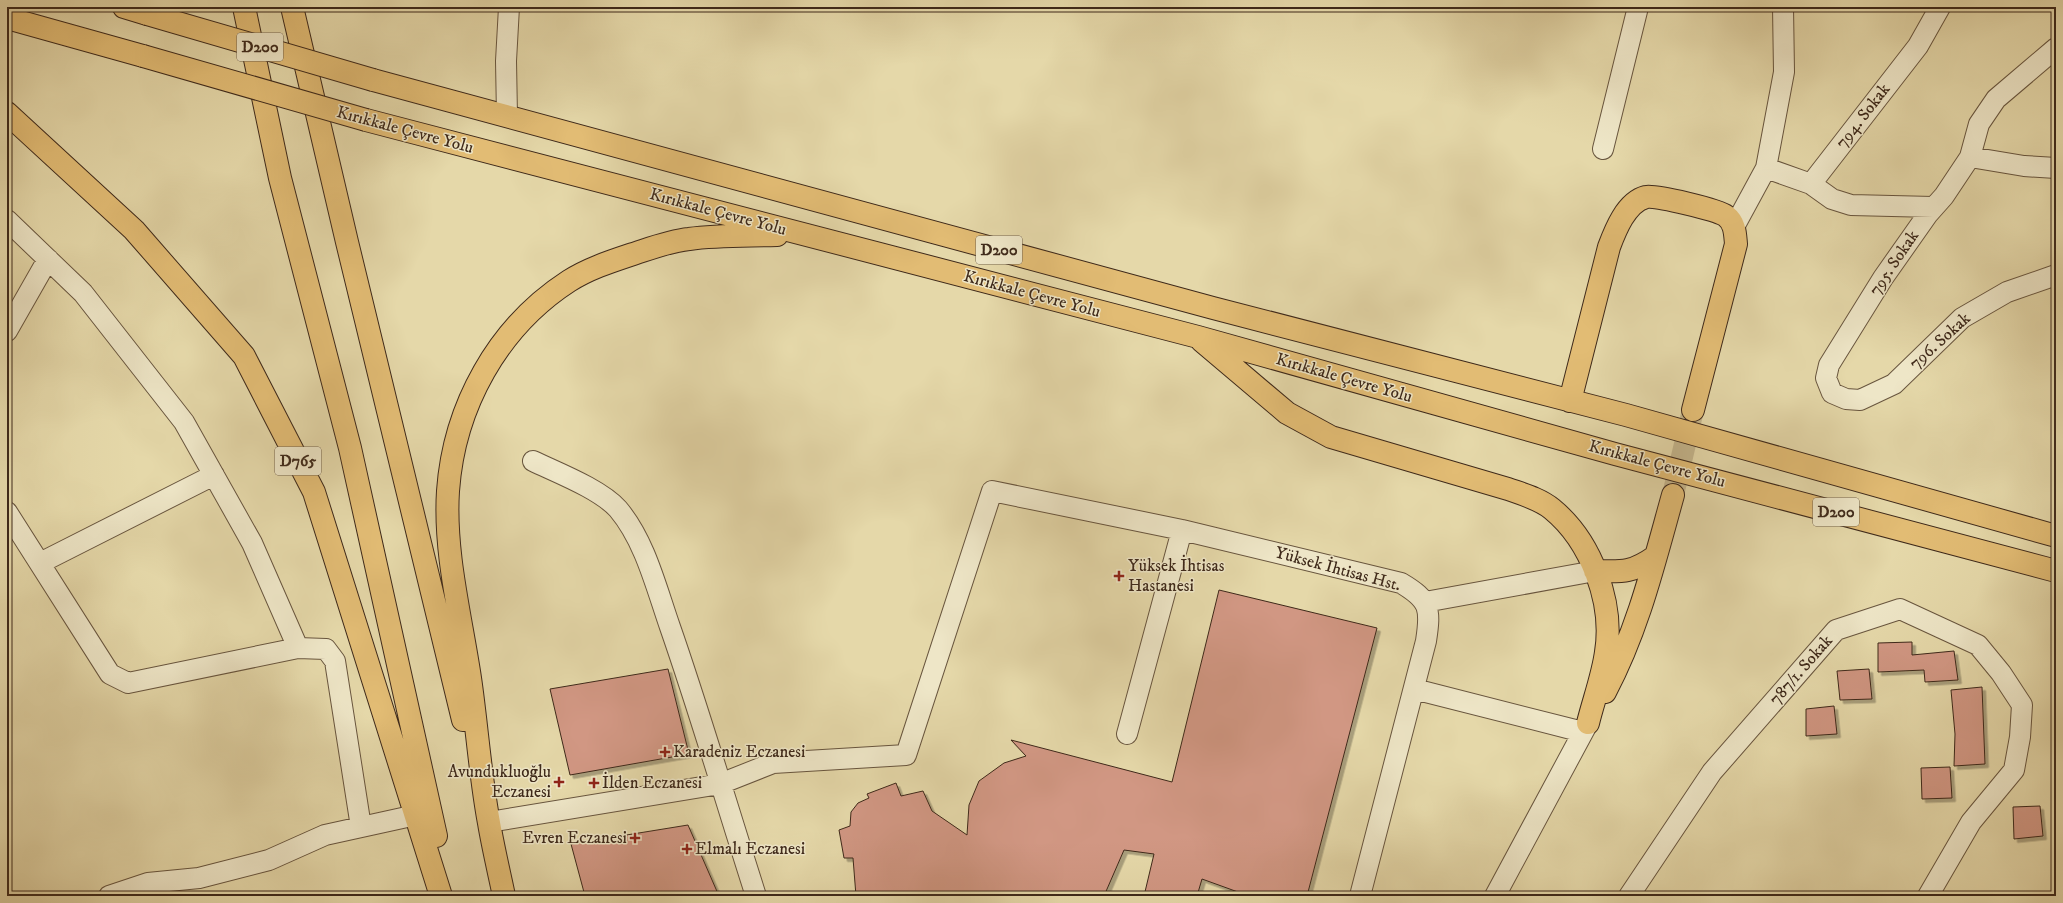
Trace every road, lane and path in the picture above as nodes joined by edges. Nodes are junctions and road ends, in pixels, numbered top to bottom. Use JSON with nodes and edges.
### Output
{"nodes":[{"id":1,"x":124,"y":7,"type":"edge"},
{"id":2,"x":244,"y":7,"type":"edge"},
{"id":3,"x":292,"y":7,"type":"edge"},
{"id":4,"x":509,"y":7,"type":"edge"},
{"id":5,"x":1638,"y":7,"type":"edge"},
{"id":6,"x":1783,"y":7,"type":"edge"},
{"id":7,"x":1940,"y":7,"type":"edge"},
{"id":8,"x":7,"y":18,"type":"edge"},
{"id":9,"x":2056,"y":48,"type":"edge"},
{"id":10,"x":7,"y":113,"type":"edge"},
{"id":11,"x":507,"y":116,"type":"junction"},
{"id":12,"x":1603,"y":149,"type":"dead end"},
{"id":13,"x":1970,"y":157,"type":"junction"},
{"id":14,"x":1766,"y":168,"type":"junction"},
{"id":15,"x":2056,"y":168,"type":"edge"},
{"id":16,"x":1811,"y":184,"type":"junction"},
{"id":17,"x":1933,"y":208,"type":"junction"},
{"id":18,"x":7,"y":220,"type":"edge"},
{"id":19,"x":1734,"y":227,"type":"junction"},
{"id":20,"x":805,"y":235,"type":"junction"},
{"id":21,"x":48,"y":259,"type":"junction"},
{"id":22,"x":2056,"y":276,"type":"edge"},
{"id":23,"x":7,"y":331,"type":"edge"},
{"id":24,"x":1198,"y":337,"type":"junction"},
{"id":25,"x":1894,"y":384,"type":"joint"},
{"id":26,"x":1570,"y":401,"type":"junction"},
{"id":27,"x":1693,"y":410,"type":"tunnel mouth"},
{"id":28,"x":534,"y":461,"type":"dead end"},
{"id":29,"x":214,"y":475,"type":"junction"},
{"id":30,"x":1673,"y":495,"type":"tunnel mouth"},
{"id":31,"x":7,"y":512,"type":"edge"},
{"id":32,"x":1182,"y":530,"type":"junction"},
{"id":33,"x":2056,"y":536,"type":"edge"},
{"id":34,"x":1656,"y":556,"type":"junction"},
{"id":35,"x":40,"y":563,"type":"junction"},
{"id":36,"x":1595,"y":571,"type":"junction"},
{"id":37,"x":2056,"y":571,"type":"edge"},
{"id":38,"x":1425,"y":602,"type":"junction"},
{"id":39,"x":298,"y":648,"type":"junction"},
{"id":40,"x":1414,"y":689,"type":"junction"},
{"id":41,"x":1586,"y":727,"type":"junction"},
{"id":42,"x":1127,"y":734,"type":"dead end"},
{"id":43,"x":720,"y":784,"type":"junction"},
{"id":44,"x":416,"y":815,"type":"junction"},
{"id":45,"x":488,"y":822,"type":"junction"},
{"id":46,"x":361,"y":827,"type":"junction"},
{"id":47,"x":199,"y":878,"type":"junction"},
{"id":48,"x":1361,"y":892,"type":"dead end"},
{"id":49,"x":109,"y":896,"type":"edge"},
{"id":50,"x":166,"y":896,"type":"edge"},
{"id":51,"x":441,"y":896,"type":"edge"},
{"id":52,"x":449,"y":896,"type":"edge"},
{"id":53,"x":504,"y":896,"type":"edge"},
{"id":54,"x":756,"y":896,"type":"edge"},
{"id":55,"x":1495,"y":896,"type":"edge"},
{"id":56,"x":1629,"y":896,"type":"edge"},
{"id":57,"x":1928,"y":896,"type":"edge"}],
"edges":[{"from":1,"to":11,"type":"highway","name":"Kırıkkale Çevre Yolu","number":"D200","bridge":true},
{"from":2,"to":52,"type":"highway"},
{"from":3,"to":45,"type":"highway"},
{"from":4,"to":11,"type":"street"},
{"from":5,"to":12,"type":"street"},
{"from":6,"to":14,"type":"street"},
{"from":7,"to":16,"type":"street","name":"794. Sokak"},
{"from":8,"to":20,"type":"highway","name":"Kırıkkale Çevre Yolu","number":"D200","bridge":true},
{"from":9,"to":13,"type":"street","name":"795. Sokak"},
{"from":10,"to":44,"type":"highway","number":"D765"},
{"from":11,"to":26,"type":"highway","name":"Kırıkkale Çevre Yolu","number":"D200"},
{"from":13,"to":15,"type":"street"},
{"from":13,"to":17,"type":"street","name":"795. Sokak"},
{"from":14,"to":16,"type":"street"},
{"from":14,"to":19,"type":"street"},
{"from":16,"to":17,"type":"street"},
{"from":17,"to":25,"type":"street","name":"795. Sokak"},
{"from":18,"to":21,"type":"street"},
{"from":19,"to":26,"type":"highway"},
{"from":19,"to":27,"type":"highway"},
{"from":20,"to":24,"type":"highway","name":"Kırıkkale Çevre Yolu","number":"D200"},
{"from":20,"to":45,"type":"highway"},
{"from":21,"to":23,"type":"street"},
{"from":21,"to":29,"type":"street"},
{"from":22,"to":25,"type":"street","name":"796. Sokak"},
{"from":24,"to":36,"type":"highway"},
{"from":24,"to":37,"type":"highway","name":"Kırıkkale Çevre Yolu","number":"D200"},
{"from":26,"to":33,"type":"highway","name":"Kırıkkale Çevre Yolu","number":"D200"},
{"from":28,"to":43,"type":"street"},
{"from":29,"to":35,"type":"street"},
{"from":29,"to":39,"type":"street"},
{"from":30,"to":34,"type":"highway"},
{"from":31,"to":35,"type":"street"},
{"from":32,"to":38,"type":"street","name":"Yüksek İhtisas Hst."},
{"from":32,"to":42,"type":"street"},
{"from":32,"to":43,"type":"street","name":"Yüksek İhtisas Hst."},
{"from":34,"to":36,"type":"highway"},
{"from":34,"to":41,"type":"highway"},
{"from":35,"to":39,"type":"street"},
{"from":36,"to":38,"type":"street"},
{"from":36,"to":41,"type":"highway"},
{"from":38,"to":40,"type":"street"},
{"from":39,"to":46,"type":"street"},
{"from":40,"to":41,"type":"street"},
{"from":40,"to":48,"type":"street"},
{"from":41,"to":55,"type":"street"},
{"from":43,"to":45,"type":"street"},
{"from":43,"to":54,"type":"street"},
{"from":44,"to":46,"type":"street"},
{"from":44,"to":51,"type":"highway","number":"D765"},
{"from":45,"to":53,"type":"highway"},
{"from":46,"to":47,"type":"street"},
{"from":47,"to":49,"type":"street"},
{"from":47,"to":50,"type":"street"},
{"from":56,"to":57,"type":"street","name":"787/1. Sokak"}]}
